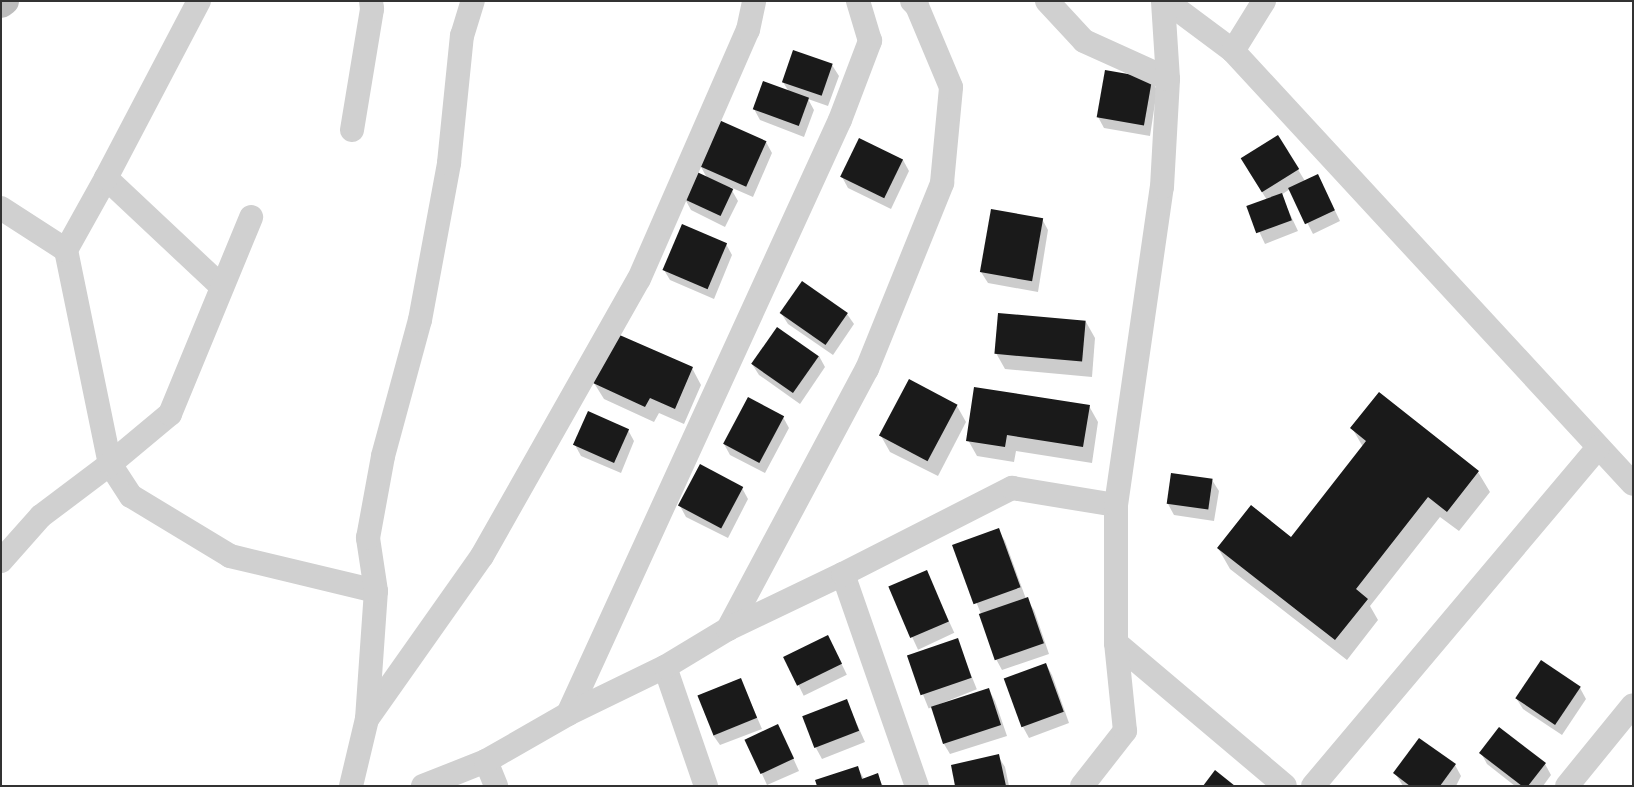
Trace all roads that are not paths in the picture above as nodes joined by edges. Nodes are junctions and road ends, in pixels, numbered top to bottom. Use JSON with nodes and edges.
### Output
{"nodes":[{"id":1,"x":5,"y":1,"type":"edge"},
{"id":2,"x":198,"y":1,"type":"edge"},
{"id":3,"x":370,"y":1,"type":"edge"},
{"id":4,"x":473,"y":1,"type":"edge"},
{"id":5,"x":754,"y":1,"type":"edge"},
{"id":6,"x":858,"y":1,"type":"edge"},
{"id":7,"x":912,"y":1,"type":"edge"},
{"id":8,"x":1047,"y":1,"type":"edge"},
{"id":9,"x":1164,"y":1,"type":"edge"},
{"id":10,"x":1264,"y":1,"type":"edge"},
{"id":11,"x":1,"y":4,"type":"edge"},
{"id":12,"x":1233,"y":51,"type":"junction"},
{"id":13,"x":1168,"y":79,"type":"junction"},
{"id":14,"x":352,"y":130,"type":"dead end"},
{"id":15,"x":106,"y":178,"type":"junction"},
{"id":16,"x":1,"y":208,"type":"edge"},
{"id":17,"x":251,"y":216,"type":"dead end"},
{"id":18,"x":66,"y":250,"type":"junction"},
{"id":19,"x":222,"y":287,"type":"junction"},
{"id":20,"x":1598,"y":447,"type":"junction"},
{"id":21,"x":110,"y":464,"type":"junction"},
{"id":22,"x":1633,"y":484,"type":"edge"},
{"id":23,"x":1116,"y":506,"type":"junction"},
{"id":24,"x":1,"y":561,"type":"edge"},
{"id":25,"x":843,"y":574,"type":"junction"},
{"id":26,"x":376,"y":591,"type":"junction"},
{"id":27,"x":728,"y":629,"type":"junction"},
{"id":28,"x":1116,"y":643,"type":"junction"},
{"id":29,"x":665,"y":668,"type":"junction"},
{"id":30,"x":1633,"y":705,"type":"edge"},
{"id":31,"x":568,"y":714,"type":"junction"},
{"id":32,"x":367,"y":719,"type":"junction"},
{"id":33,"x":486,"y":761,"type":"junction"},
{"id":34,"x":352,"y":786,"type":"edge"},
{"id":35,"x":423,"y":786,"type":"edge"},
{"id":36,"x":496,"y":786,"type":"edge"},
{"id":37,"x":706,"y":786,"type":"edge"},
{"id":38,"x":917,"y":786,"type":"edge"},
{"id":39,"x":1082,"y":786,"type":"edge"},
{"id":40,"x":1285,"y":786,"type":"edge"},
{"id":41,"x":1313,"y":786,"type":"edge"},
{"id":42,"x":1567,"y":786,"type":"edge"}],
"edges":[{"from":1,"to":11,"type":"street"},
{"from":2,"to":15,"type":"street"},
{"from":3,"to":14,"type":"street"},
{"from":4,"to":26,"type":"street"},
{"from":5,"to":32,"type":"street"},
{"from":6,"to":31,"type":"street"},
{"from":7,"to":27,"type":"street"},
{"from":8,"to":13,"type":"street"},
{"from":9,"to":12,"type":"street"},
{"from":9,"to":13,"type":"street"},
{"from":10,"to":12,"type":"street"},
{"from":12,"to":20,"type":"street"},
{"from":13,"to":23,"type":"street"},
{"from":15,"to":18,"type":"street"},
{"from":15,"to":19,"type":"street"},
{"from":16,"to":18,"type":"street"},
{"from":17,"to":19,"type":"street"},
{"from":18,"to":21,"type":"street"},
{"from":19,"to":21,"type":"street"},
{"from":20,"to":22,"type":"street"},
{"from":20,"to":41,"type":"street"},
{"from":21,"to":24,"type":"street"},
{"from":21,"to":26,"type":"street"},
{"from":23,"to":25,"type":"street"},
{"from":23,"to":28,"type":"street"},
{"from":25,"to":27,"type":"street"},
{"from":25,"to":38,"type":"street"},
{"from":26,"to":32,"type":"street"},
{"from":27,"to":29,"type":"street"},
{"from":28,"to":39,"type":"street"},
{"from":28,"to":40,"type":"street"},
{"from":29,"to":31,"type":"street"},
{"from":29,"to":37,"type":"street"},
{"from":30,"to":42,"type":"street"},
{"from":31,"to":33,"type":"street"},
{"from":32,"to":34,"type":"street"},
{"from":33,"to":35,"type":"street"},
{"from":33,"to":36,"type":"street"}]}
